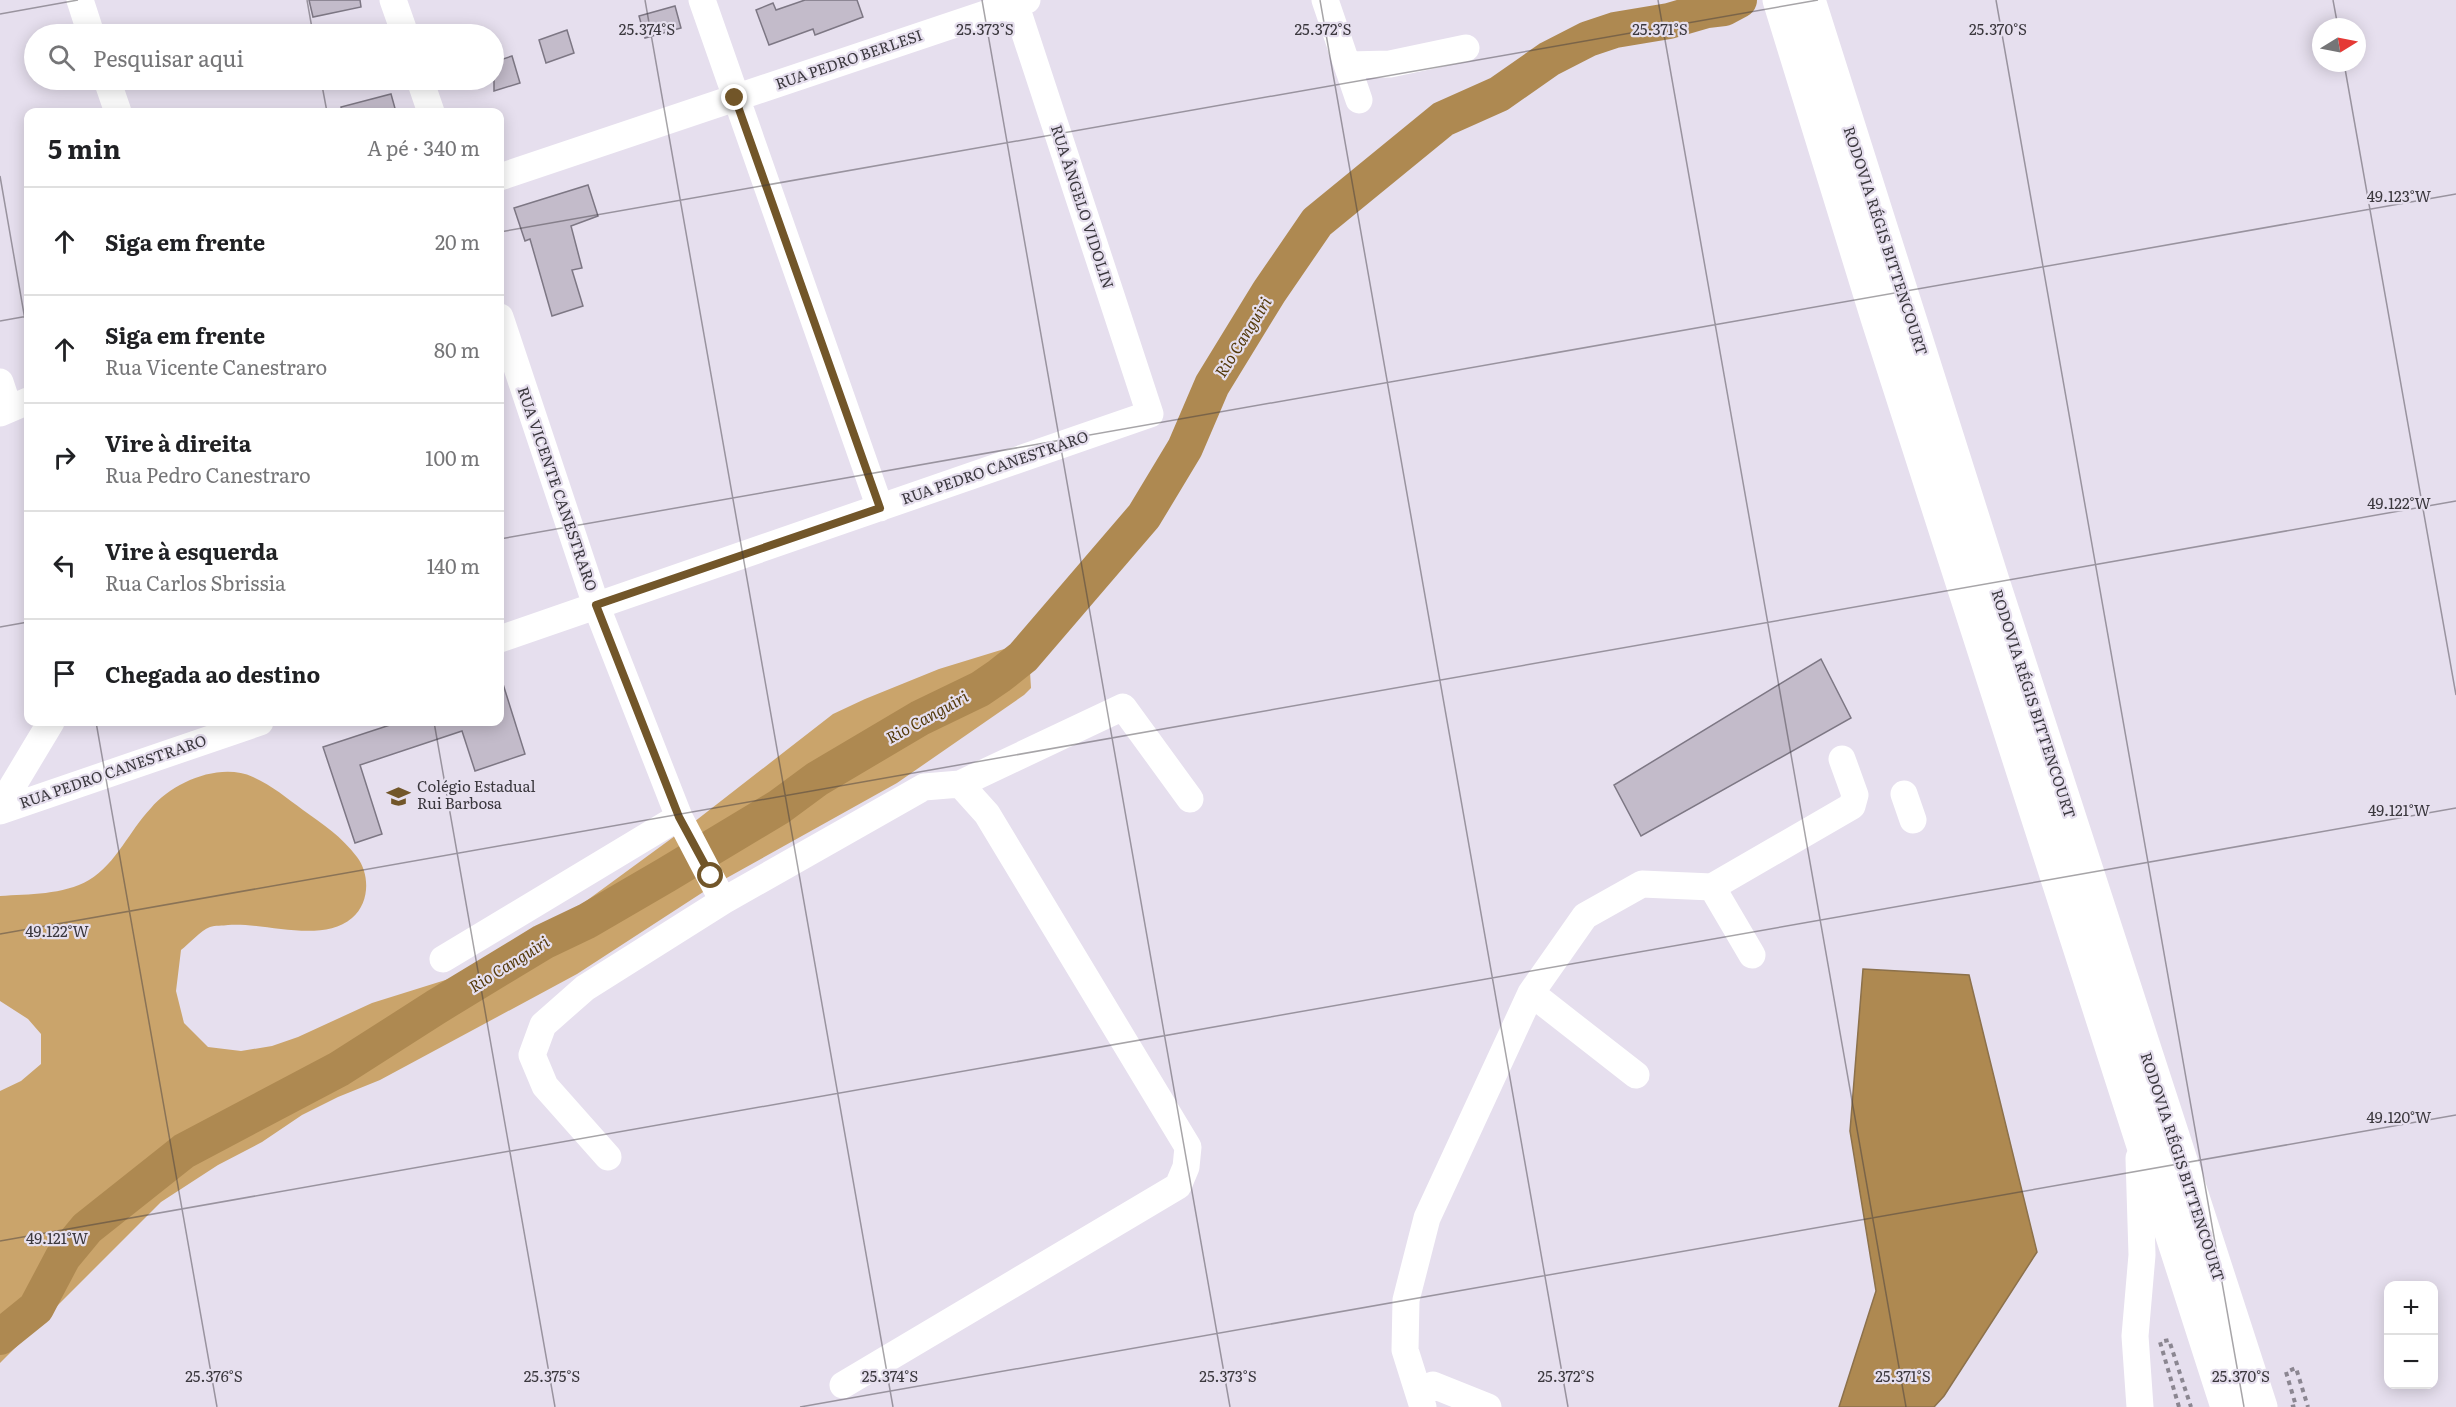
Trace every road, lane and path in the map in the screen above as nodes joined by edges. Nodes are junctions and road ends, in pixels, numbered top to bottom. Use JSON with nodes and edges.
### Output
{"nodes":[{"id":1,"x":393,"y":0,"type":"edge"},
{"id":2,"x":702,"y":0,"type":"edge"},
{"id":3,"x":1325,"y":0,"type":"edge"},
{"id":4,"x":1019,"y":1,"type":"edge"},
{"id":5,"x":1798,"y":12,"type":"edge"},
{"id":6,"x":401,"y":24,"type":"edge"},
{"id":7,"x":1466,"y":48,"type":"dead end"},
{"id":8,"x":1348,"y":65,"type":"junction"},
{"id":9,"x":95,"y":90,"type":"edge"},
{"id":10,"x":110,"y":90,"type":"edge"},
{"id":11,"x":423,"y":90,"type":"edge"},
{"id":12,"x":735,"y":98,"type":"junction"},
{"id":13,"x":1359,"y":100,"type":"dead end"},
{"id":14,"x":98,"y":108,"type":"edge"},
{"id":15,"x":116,"y":108,"type":"edge"},
{"id":16,"x":430,"y":108,"type":"edge"},
{"id":17,"x":504,"y":176,"type":"edge"},
{"id":18,"x":504,"y":329,"type":"edge"},
{"id":19,"x":0,"y":382,"type":"edge"},
{"id":20,"x":13,"y":408,"type":"edge"},
{"id":21,"x":1150,"y":414,"type":"joint"},
{"id":22,"x":880,"y":508,"type":"junction"},
{"id":23,"x":596,"y":605,"type":"junction"},
{"id":24,"x":504,"y":638,"type":"edge"},
{"id":25,"x":49,"y":726,"type":"edge"},
{"id":26,"x":248,"y":726,"type":"edge"},
{"id":27,"x":1842,"y":759,"type":"dead end"},
{"id":28,"x":960,"y":784,"type":"junction"},
{"id":29,"x":1904,"y":794,"type":"dead end"},
{"id":30,"x":1190,"y":799,"type":"dead end"},
{"id":31,"x":0,"y":809,"type":"edge"},
{"id":32,"x":1913,"y":820,"type":"dead end"},
{"id":33,"x":682,"y":822,"type":"junction"},
{"id":34,"x":1712,"y":887,"type":"junction"},
{"id":35,"x":723,"y":901,"type":"junction"},
{"id":36,"x":1752,"y":955,"type":"dead end"},
{"id":37,"x":443,"y":959,"type":"dead end"},
{"id":38,"x":1531,"y":993,"type":"junction"},
{"id":39,"x":1636,"y":1075,"type":"dead end"},
{"id":40,"x":2137,"y":1130,"type":"junction"},
{"id":41,"x":608,"y":1157,"type":"dead end"},
{"id":42,"x":843,"y":1385,"type":"dead end"},
{"id":43,"x":1428,"y":1396,"type":"edge"},
{"id":44,"x":2294,"y":1406,"type":"edge"},
{"id":45,"x":1488,"y":1407,"type":"edge"},
{"id":46,"x":2140,"y":1407,"type":"edge"},
{"id":47,"x":2179,"y":1407,"type":"edge"},
{"id":48,"x":2191,"y":1407,"type":"edge"},
{"id":49,"x":2227,"y":1407,"type":"edge"},
{"id":50,"x":2261,"y":1407,"type":"edge"},
{"id":51,"x":2308,"y":1407,"type":"edge"}],
"edges":[{"from":1,"to":6,"type":"street"},
{"from":2,"to":12,"type":"street"},
{"from":3,"to":8,"type":"street"},
{"from":4,"to":12,"type":"street","name":"RUA PEDRO BERLESI"},
{"from":4,"to":21,"type":"street","name":"RUA ÂNGELO VIDOLIN"},
{"from":5,"to":40,"type":"highway","name":"RODOVIA RÉGIS BITTENCOURT"},
{"from":5,"to":50,"type":"highway","name":"RODOVIA RÉGIS BITTENCOURT"},
{"from":7,"to":8,"type":"street"},
{"from":8,"to":13,"type":"street"},
{"from":9,"to":14,"type":"street"},
{"from":10,"to":15,"type":"street"},
{"from":11,"to":16,"type":"street"},
{"from":12,"to":17,"type":"street","name":"RUA PEDRO BERLESI"},
{"from":12,"to":22,"type":"street"},
{"from":18,"to":23,"type":"street","name":"RUA VICENTE CANESTRARO"},
{"from":19,"to":20,"type":"street"},
{"from":21,"to":22,"type":"street","name":"RUA PEDRO CANESTRARO"},
{"from":22,"to":23,"type":"street","name":"RUA PEDRO CANESTRARO"},
{"from":23,"to":24,"type":"street","name":"RUA PEDRO CANESTRARO"},
{"from":23,"to":33,"type":"street","name":"RUA VICENTE CANESTRARO"},
{"from":25,"to":31,"type":"street"},
{"from":26,"to":31,"type":"street","name":"RUA PEDRO CANESTRARO"},
{"from":27,"to":34,"type":"street"},
{"from":28,"to":30,"type":"street"},
{"from":28,"to":35,"type":"street"},
{"from":28,"to":42,"type":"street"},
{"from":29,"to":32,"type":"street"},
{"from":33,"to":35,"type":"street","name":"RUA VICENTE CANESTRARO"},
{"from":33,"to":37,"type":"street"},
{"from":34,"to":36,"type":"street"},
{"from":34,"to":38,"type":"street"},
{"from":35,"to":41,"type":"street"},
{"from":38,"to":39,"type":"street"},
{"from":38,"to":43,"type":"street"},
{"from":40,"to":46,"type":"street"},
{"from":40,"to":49,"type":"highway","name":"RODOVIA RÉGIS BITTENCOURT"},
{"from":43,"to":45,"type":"street"},
{"from":44,"to":51,"type":"path"},
{"from":47,"to":48,"type":"path"}]}
